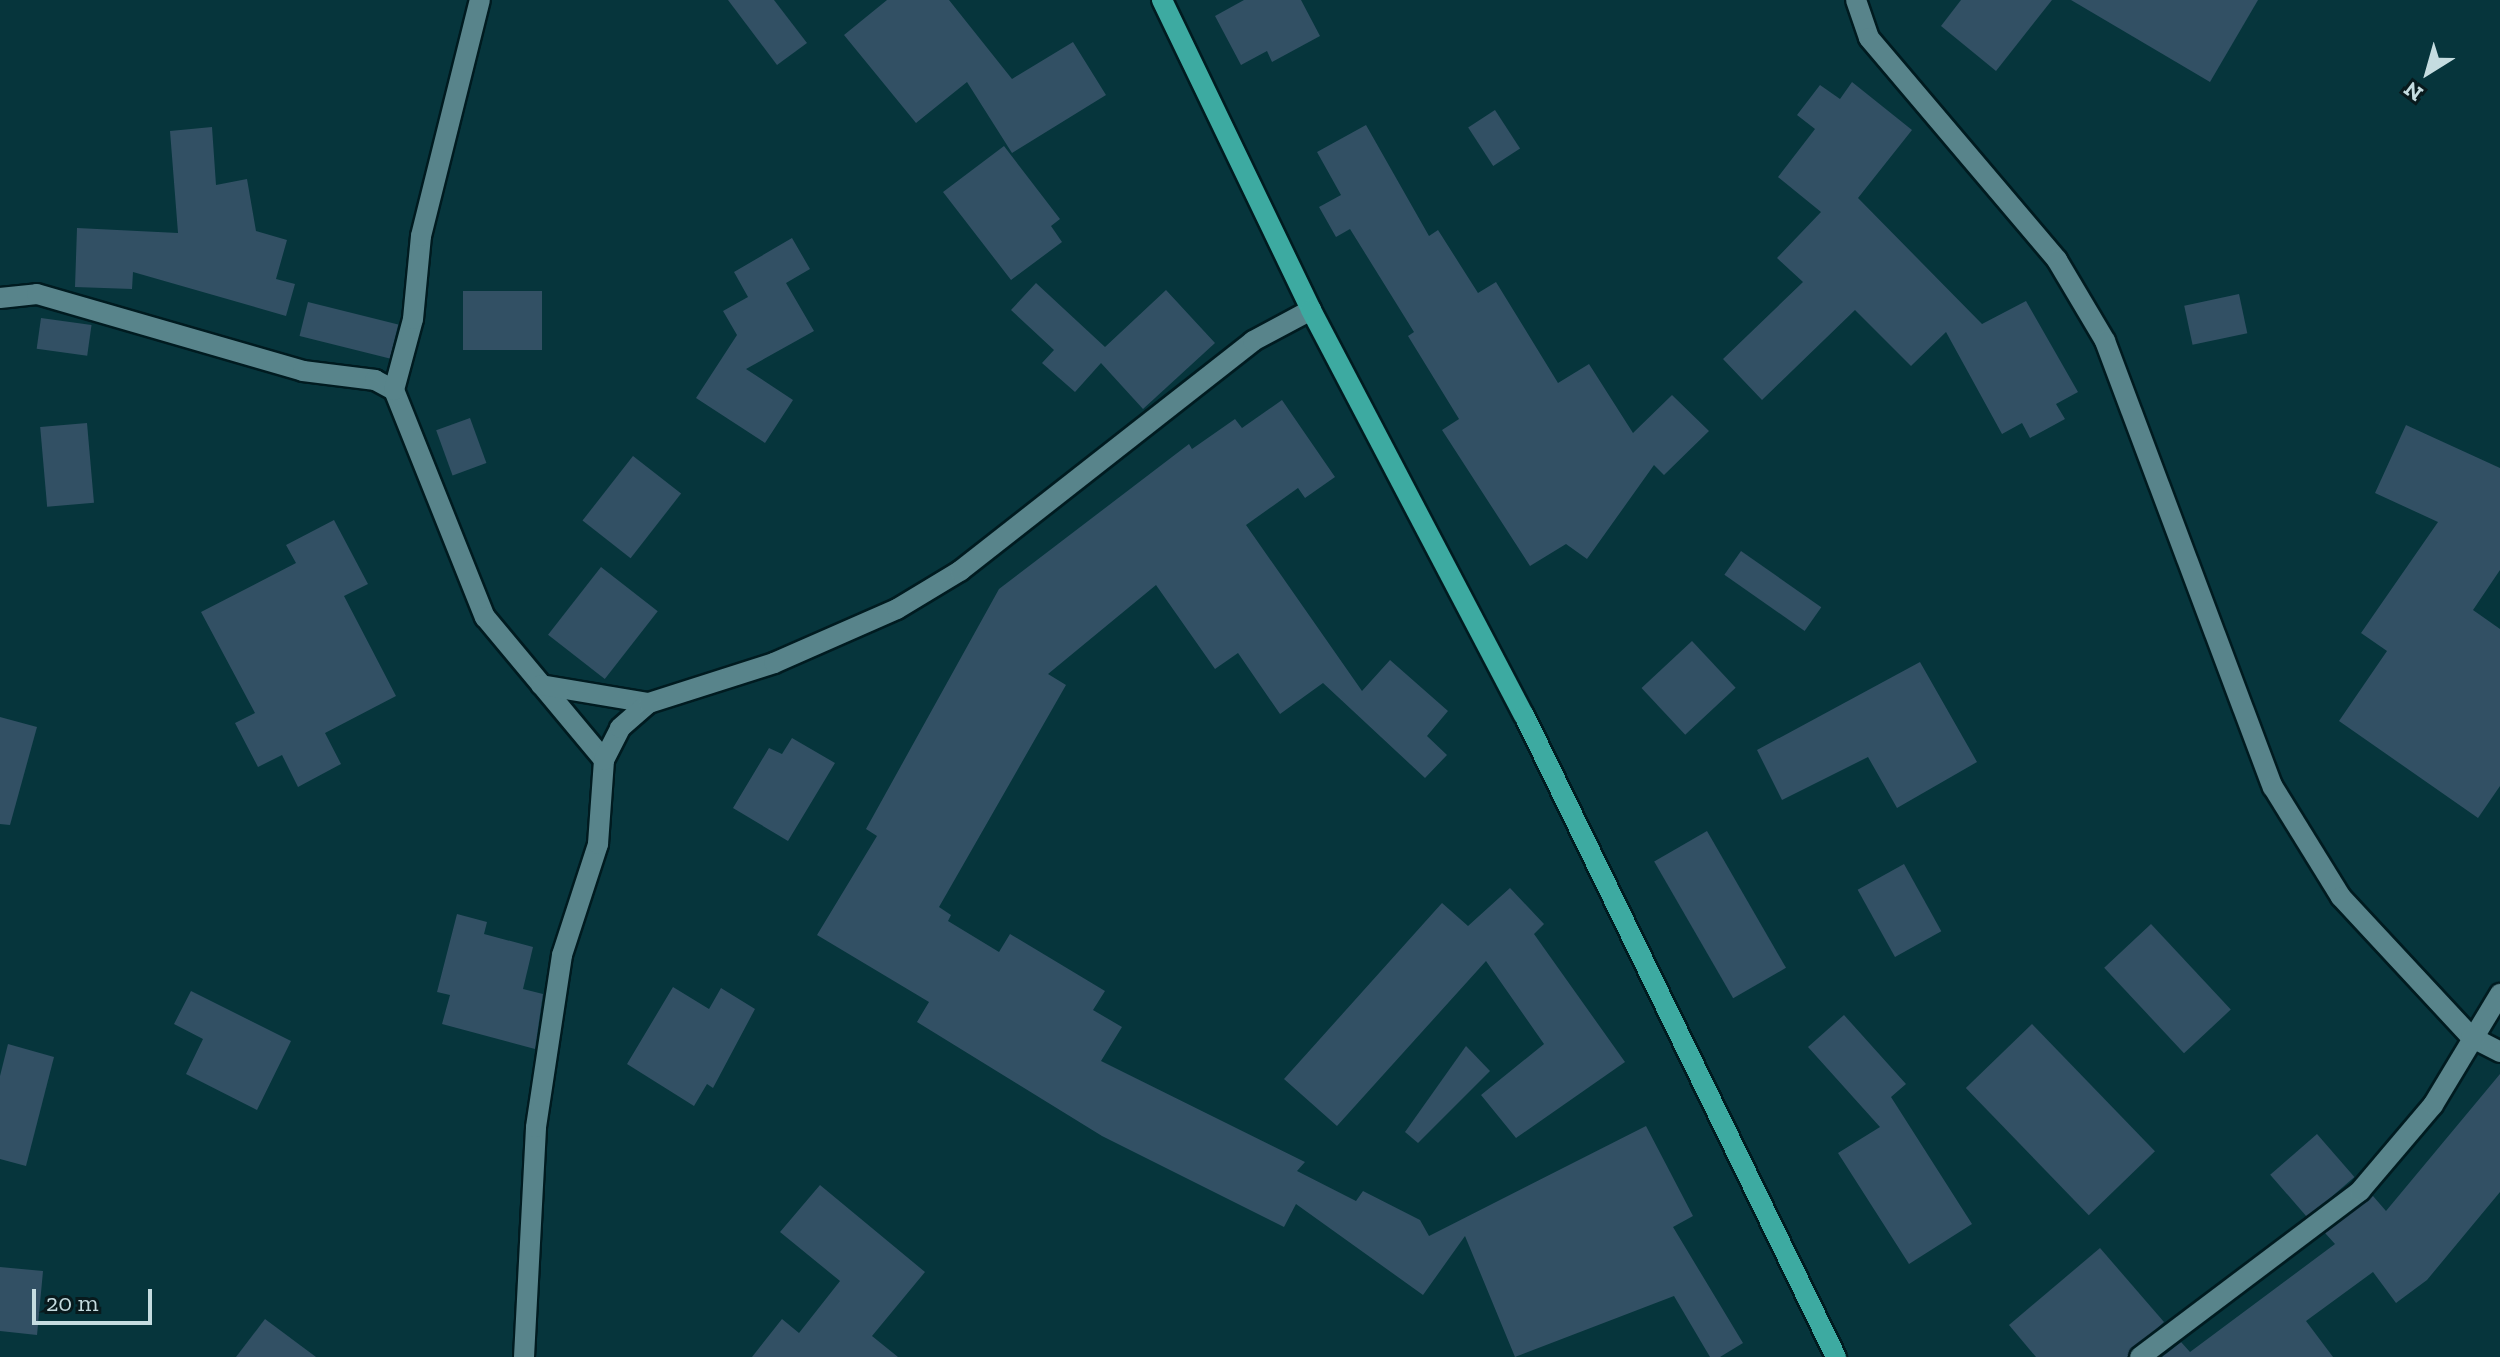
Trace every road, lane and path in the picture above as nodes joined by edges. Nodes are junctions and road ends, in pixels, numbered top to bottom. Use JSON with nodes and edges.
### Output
{"nodes":[{"id":1,"x":480,"y":0,"type":"edge"},
{"id":2,"x":1162,"y":0,"type":"edge"},
{"id":3,"x":1856,"y":0,"type":"edge"},
{"id":4,"x":0,"y":298,"type":"edge"},
{"id":5,"x":1311,"y":310,"type":"junction"},
{"id":6,"x":394,"y":390,"type":"junction"},
{"id":7,"x":541,"y":685,"type":"junction"},
{"id":8,"x":649,"y":703,"type":"junction"},
{"id":9,"x":604,"y":760,"type":"junction"},
{"id":10,"x":2500,"y":994,"type":"edge"},
{"id":11,"x":2471,"y":1037,"type":"junction"},
{"id":12,"x":2500,"y":1052,"type":"edge"},
{"id":13,"x":524,"y":1357,"type":"edge"},
{"id":14,"x":1836,"y":1357,"type":"edge"},
{"id":15,"x":2140,"y":1357,"type":"edge"}],
"edges":[{"from":1,"to":6,"type":"street"},
{"from":2,"to":5,"type":"main road"},
{"from":3,"to":11,"type":"street"},
{"from":4,"to":6,"type":"street"},
{"from":5,"to":8,"type":"street"},
{"from":5,"to":14,"type":"main road"},
{"from":6,"to":7,"type":"street"},
{"from":7,"to":8,"type":"street"},
{"from":7,"to":9,"type":"street"},
{"from":8,"to":9,"type":"street"},
{"from":9,"to":13,"type":"street"},
{"from":10,"to":11,"type":"street"},
{"from":11,"to":12,"type":"street"},
{"from":11,"to":15,"type":"street"}]}
